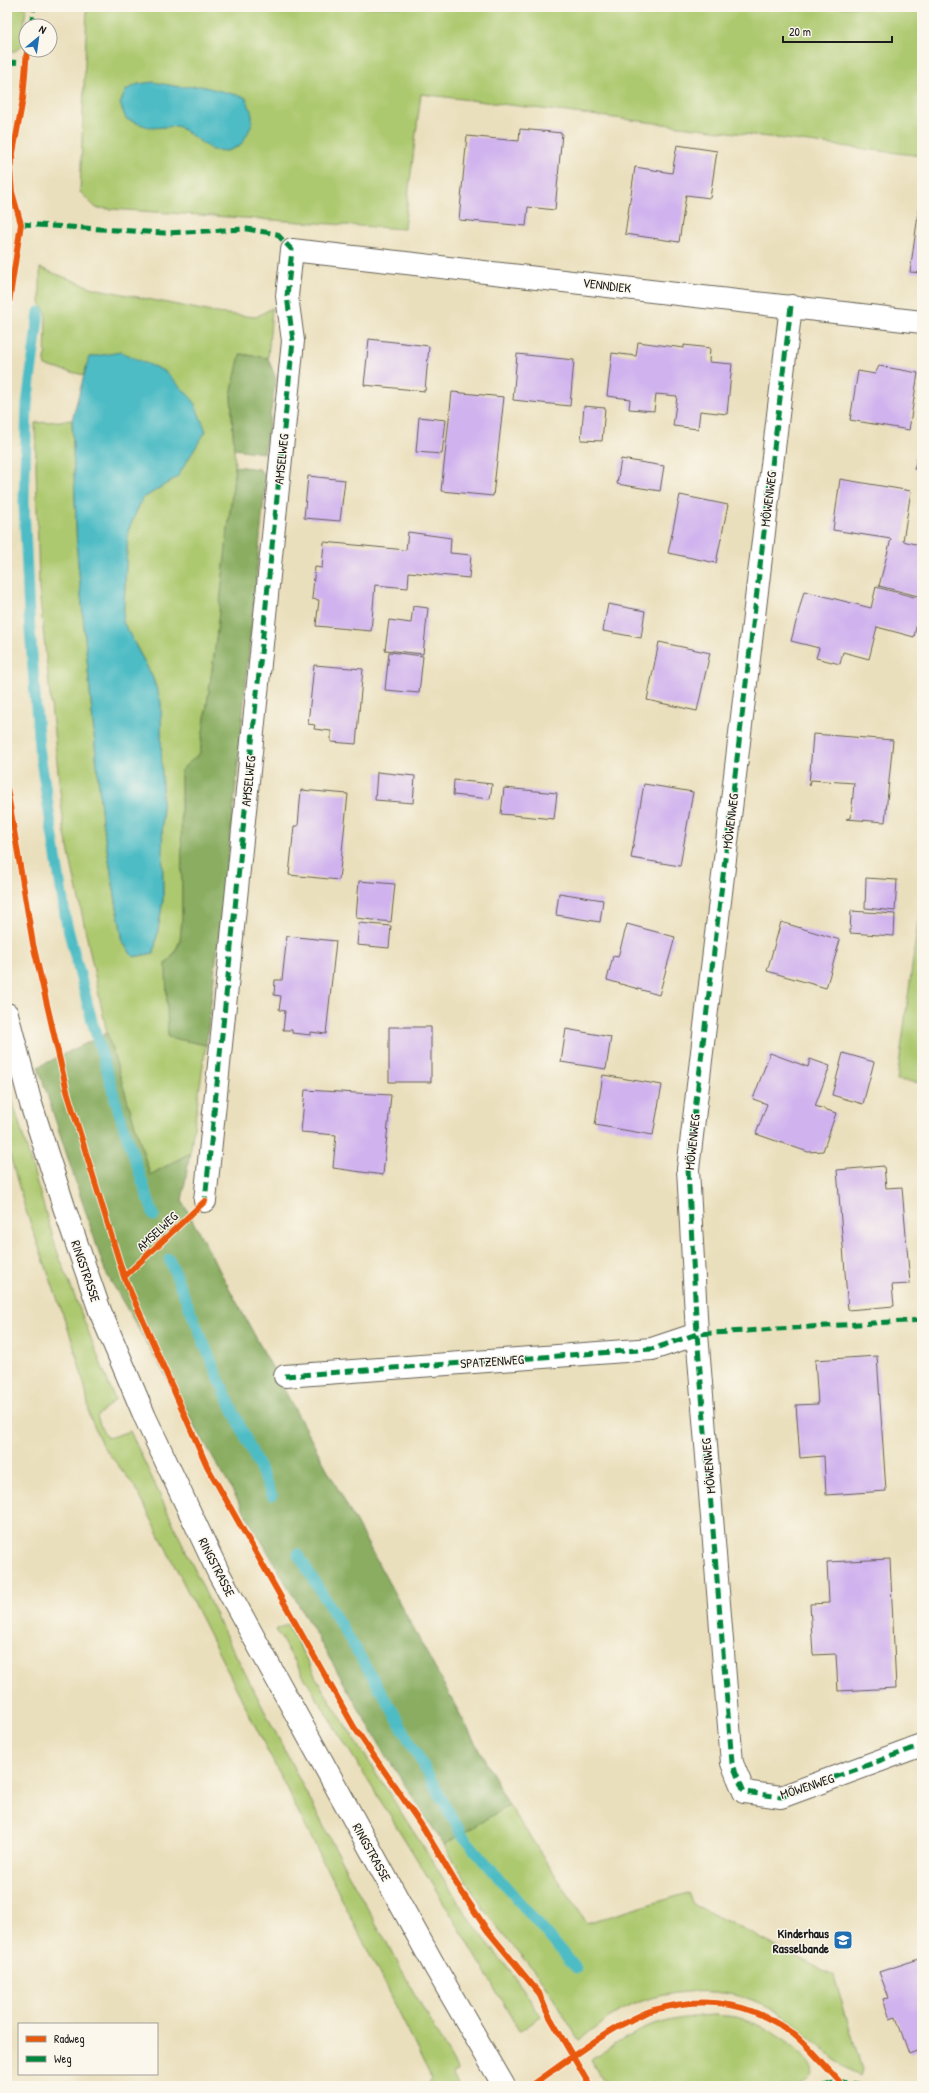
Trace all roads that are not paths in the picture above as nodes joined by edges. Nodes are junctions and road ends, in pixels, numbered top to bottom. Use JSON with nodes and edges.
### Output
{"nodes":[{"id":1,"x":292,"y":250,"type":"joint"},
{"id":2,"x":791,"y":306,"type":"junction"},
{"id":3,"x":922,"y":322,"type":"edge"},
{"id":4,"x":7,"y":1014,"type":"edge"},
{"id":5,"x":205,"y":1201,"type":"dead end"},
{"id":6,"x":697,"y":1334,"type":"junction"},
{"id":7,"x":285,"y":1376,"type":"dead end"},
{"id":8,"x":922,"y":1745,"type":"edge"},
{"id":9,"x":504,"y":2086,"type":"edge"}],
"edges":[{"from":1,"to":2,"type":"street","name":"VENNDIEK"},
{"from":1,"to":5,"type":"street","name":"AMSELWEG"},
{"from":2,"to":3,"type":"street","name":"VENNDIEK"},
{"from":2,"to":6,"type":"street","name":"MÖWENWEG"},
{"from":4,"to":9,"type":"street","name":"RINGSTRASSE"},
{"from":6,"to":7,"type":"street","name":"SPATZENWEG"},
{"from":6,"to":8,"type":"street","name":"MÖWENWEG"}]}
